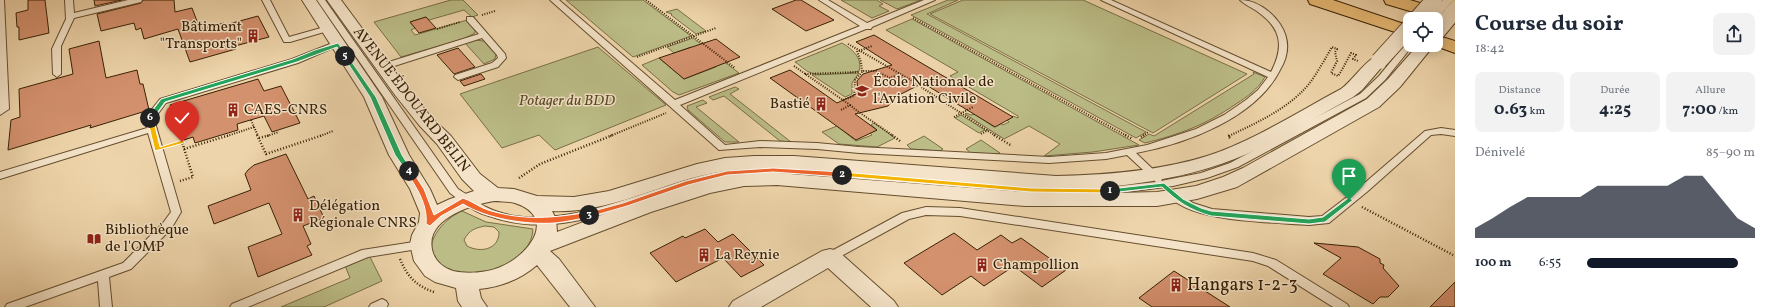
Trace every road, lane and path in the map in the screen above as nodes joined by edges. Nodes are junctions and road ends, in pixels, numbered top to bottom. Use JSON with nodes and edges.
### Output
{"nodes":[{"id":1,"x":0,"y":0,"type":"edge"},
{"id":2,"x":69,"y":0,"type":"edge"},
{"id":3,"x":138,"y":0,"type":"edge"},
{"id":4,"x":266,"y":0,"type":"edge"},
{"id":5,"x":309,"y":0,"type":"edge"},
{"id":6,"x":321,"y":0,"type":"edge"},
{"id":7,"x":334,"y":0,"type":"edge"},
{"id":8,"x":554,"y":0,"type":"edge"},
{"id":9,"x":646,"y":0,"type":"edge"},
{"id":10,"x":823,"y":0,"type":"edge"},
{"id":11,"x":931,"y":0,"type":"edge"},
{"id":12,"x":1105,"y":0,"type":"edge"},
{"id":13,"x":1244,"y":0,"type":"edge"},
{"id":14,"x":1316,"y":0,"type":"edge"},
{"id":15,"x":1347,"y":0,"type":"edge"},
{"id":16,"x":1392,"y":0,"type":"edge"},
{"id":17,"x":1434,"y":0,"type":"edge"},
{"id":18,"x":1448,"y":0,"type":"edge"},
{"id":19,"x":1455,"y":10,"type":"edge"},
{"id":20,"x":902,"y":12,"type":"junction"},
{"id":21,"x":1423,"y":12,"type":"edge"},
{"id":22,"x":1438,"y":12,"type":"edge"},
{"id":23,"x":72,"y":16,"type":"junction"},
{"id":24,"x":1403,"y":18,"type":"edge"},
{"id":25,"x":470,"y":19,"type":"dead end"},
{"id":26,"x":1455,"y":20,"type":"edge"},
{"id":27,"x":1443,"y":25,"type":"edge"},
{"id":28,"x":868,"y":27,"type":"junction"},
{"id":29,"x":328,"y":28,"type":"junction"},
{"id":30,"x":716,"y":28,"type":"dead end"},
{"id":31,"x":1403,"y":30,"type":"edge"},
{"id":32,"x":1443,"y":31,"type":"edge"},
{"id":33,"x":483,"y":35,"type":"junction"},
{"id":34,"x":1455,"y":35,"type":"edge"},
{"id":35,"x":694,"y":36,"type":"junction"},
{"id":36,"x":840,"y":38,"type":"junction"},
{"id":37,"x":1403,"y":42,"type":"edge"},
{"id":38,"x":1443,"y":43,"type":"edge"},
{"id":39,"x":338,"y":44,"type":"junction"},
{"id":40,"x":872,"y":46,"type":"dead end"},
{"id":41,"x":1455,"y":47,"type":"edge"},
{"id":42,"x":858,"y":51,"type":"junction"},
{"id":43,"x":1403,"y":52,"type":"edge"},
{"id":44,"x":1415,"y":52,"type":"edge"},
{"id":45,"x":792,"y":57,"type":"junction"},
{"id":46,"x":625,"y":61,"type":"junction"},
{"id":47,"x":1360,"y":62,"type":"dead end"},
{"id":48,"x":1392,"y":66,"type":"junction"},
{"id":49,"x":382,"y":67,"type":"junction"},
{"id":50,"x":861,"y":72,"type":"junction"},
{"id":51,"x":57,"y":74,"type":"dead end"},
{"id":52,"x":805,"y":74,"type":"junction"},
{"id":53,"x":900,"y":74,"type":"junction"},
{"id":54,"x":746,"y":76,"type":"junction"},
{"id":55,"x":1273,"y":76,"type":"junction"},
{"id":56,"x":458,"y":77,"type":"dead end"},
{"id":57,"x":843,"y":100,"type":"junction"},
{"id":58,"x":850,"y":105,"type":"junction"},
{"id":59,"x":676,"y":106,"type":"junction"},
{"id":60,"x":973,"y":107,"type":"dead end"},
{"id":61,"x":841,"y":110,"type":"dead end"},
{"id":62,"x":0,"y":112,"type":"edge"},
{"id":63,"x":961,"y":114,"type":"junction"},
{"id":64,"x":954,"y":117,"type":"dead end"},
{"id":65,"x":251,"y":120,"type":"dead end"},
{"id":66,"x":254,"y":127,"type":"junction"},
{"id":67,"x":152,"y":129,"type":"junction"},
{"id":68,"x":988,"y":130,"type":"junction"},
{"id":69,"x":333,"y":131,"type":"dead end"},
{"id":70,"x":279,"y":132,"type":"dead end"},
{"id":71,"x":1455,"y":133,"type":"edge"},
{"id":72,"x":981,"y":134,"type":"dead end"},
{"id":73,"x":259,"y":138,"type":"junction"},
{"id":74,"x":1232,"y":140,"type":"dead end"},
{"id":75,"x":900,"y":141,"type":"dead end"},
{"id":76,"x":1149,"y":148,"type":"junction"},
{"id":77,"x":184,"y":149,"type":"junction"},
{"id":78,"x":1017,"y":149,"type":"dead end"},
{"id":79,"x":157,"y":150,"type":"junction"},
{"id":80,"x":1129,"y":152,"type":"junction"},
{"id":81,"x":0,"y":176,"type":"edge"},
{"id":82,"x":520,"y":178,"type":"dead end"},
{"id":83,"x":168,"y":185,"type":"junction"},
{"id":84,"x":1164,"y":185,"type":"junction"},
{"id":85,"x":494,"y":194,"type":"junction"},
{"id":86,"x":1349,"y":200,"type":"junction"},
{"id":87,"x":463,"y":201,"type":"junction"},
{"id":88,"x":532,"y":202,"type":"junction"},
{"id":89,"x":546,"y":221,"type":"junction"},
{"id":90,"x":430,"y":224,"type":"junction"},
{"id":91,"x":420,"y":245,"type":"junction"},
{"id":92,"x":539,"y":249,"type":"junction"},
{"id":93,"x":1455,"y":256,"type":"edge"},
{"id":94,"x":830,"y":257,"type":"junction"},
{"id":95,"x":103,"y":274,"type":"junction"},
{"id":96,"x":466,"y":281,"type":"junction"},
{"id":97,"x":11,"y":307,"type":"edge"},
{"id":98,"x":106,"y":307,"type":"edge"},
{"id":99,"x":236,"y":307,"type":"edge"},
{"id":100,"x":475,"y":307,"type":"edge"},
{"id":101,"x":583,"y":307,"type":"edge"},
{"id":102,"x":741,"y":307,"type":"edge"},
{"id":103,"x":886,"y":307,"type":"edge"},
{"id":104,"x":1343,"y":307,"type":"edge"}],
"edges":[{"from":1,"to":62,"type":"lane"},
{"from":2,"to":23,"type":"lane"},
{"from":3,"to":23,"type":"lane"},
{"from":4,"to":29,"type":"lane"},
{"from":5,"to":29,"type":"street","name":"AVENUE ÉDOUARD BELIN"},
{"from":6,"to":87,"type":"lane"},
{"from":7,"to":49,"type":"street","name":"AVENUE ÉDOUARD BELIN"},
{"from":8,"to":46,"type":"lane"},
{"from":9,"to":35,"type":"path"},
{"from":10,"to":28,"type":"lane"},
{"from":11,"to":20,"type":"lane"},
{"from":12,"to":55,"type":"lane"},
{"from":13,"to":55,"type":"lane"},
{"from":14,"to":31,"type":"highway"},
{"from":15,"to":24,"type":"highway"},
{"from":16,"to":26,"type":"highway"},
{"from":17,"to":21,"type":"street","bridge":true},
{"from":18,"to":22,"type":"lane","bridge":true},
{"from":19,"to":27,"type":"street","bridge":true},
{"from":20,"to":28,"type":"lane"},
{"from":20,"to":76,"type":"path"},
{"from":23,"to":51,"type":"lane"},
{"from":25,"to":33,"type":"lane"},
{"from":28,"to":36,"type":"lane"},
{"from":29,"to":39,"type":"street","name":"AVENUE ÉDOUARD BELIN"},
{"from":30,"to":35,"type":"path"},
{"from":32,"to":34,"type":"highway"},
{"from":33,"to":49,"type":"lane"},
{"from":33,"to":56,"type":"lane"},
{"from":35,"to":46,"type":"path"},
{"from":35,"to":54,"type":"path"},
{"from":36,"to":42,"type":"path"},
{"from":36,"to":45,"type":"lane"},
{"from":37,"to":48,"type":"street","bridge":true},
{"from":38,"to":41,"type":"highway"},
{"from":39,"to":67,"type":"lane"},
{"from":39,"to":90,"type":"street","name":"AVENUE ÉDOUARD BELIN"},
{"from":40,"to":42,"type":"path"},
{"from":42,"to":50,"type":"path"},
{"from":42,"to":53,"type":"path"},
{"from":43,"to":48,"type":"lane"},
{"from":44,"to":48,"type":"street"},
{"from":45,"to":52,"type":"path"},
{"from":45,"to":54,"type":"lane"},
{"from":46,"to":59,"type":"lane"},
{"from":47,"to":74,"type":"path"},
{"from":48,"to":84,"type":"street"},
{"from":48,"to":84,"type":"street"},
{"from":49,"to":85,"type":"street","name":"AVENUE ÉDOUARD BELIN"},
{"from":50,"to":52,"type":"path"},
{"from":50,"to":53,"type":"path"},
{"from":50,"to":57,"type":"path"},
{"from":52,"to":57,"type":"path"},
{"from":53,"to":63,"type":"path"},
{"from":54,"to":59,"type":"lane"},
{"from":55,"to":76,"type":"lane"},
{"from":57,"to":58,"type":"path"},
{"from":58,"to":61,"type":"path"},
{"from":58,"to":75,"type":"path"},
{"from":59,"to":80,"type":"lane"},
{"from":59,"to":82,"type":"path"},
{"from":60,"to":63,"type":"path"},
{"from":63,"to":64,"type":"path"},
{"from":63,"to":68,"type":"path"},
{"from":65,"to":66,"type":"path"},
{"from":66,"to":73,"type":"path"},
{"from":66,"to":77,"type":"path"},
{"from":67,"to":79,"type":"lane"},
{"from":67,"to":81,"type":"lane"},
{"from":68,"to":72,"type":"path"},
{"from":68,"to":78,"type":"path"},
{"from":69,"to":73,"type":"path"},
{"from":70,"to":73,"type":"path"},
{"from":71,"to":86,"type":"lane"},
{"from":76,"to":80,"type":"lane"},
{"from":77,"to":79,"type":"path"},
{"from":77,"to":83,"type":"path"},
{"from":79,"to":83,"type":"lane"},
{"from":80,"to":84,"type":"lane"},
{"from":83,"to":95,"type":"lane"},
{"from":84,"to":86,"type":"lane"},
{"from":84,"to":88,"type":"street"},
{"from":84,"to":89,"type":"lane"},
{"from":84,"to":92,"type":"street"},
{"from":85,"to":87,"type":"street"},
{"from":85,"to":88,"type":"street"},
{"from":86,"to":93,"type":"path"},
{"from":87,"to":89,"type":"lane"},
{"from":87,"to":90,"type":"street"},
{"from":88,"to":89,"type":"street"},
{"from":89,"to":92,"type":"street"},
{"from":90,"to":91,"type":"street"},
{"from":91,"to":96,"type":"street"},
{"from":91,"to":99,"type":"lane"},
{"from":92,"to":96,"type":"street"},
{"from":92,"to":101,"type":"street"},
{"from":94,"to":102,"type":"street"},
{"from":94,"to":103,"type":"street"},
{"from":94,"to":104,"type":"lane"},
{"from":95,"to":97,"type":"lane"},
{"from":95,"to":98,"type":"lane"},
{"from":96,"to":100,"type":"street"}]}
